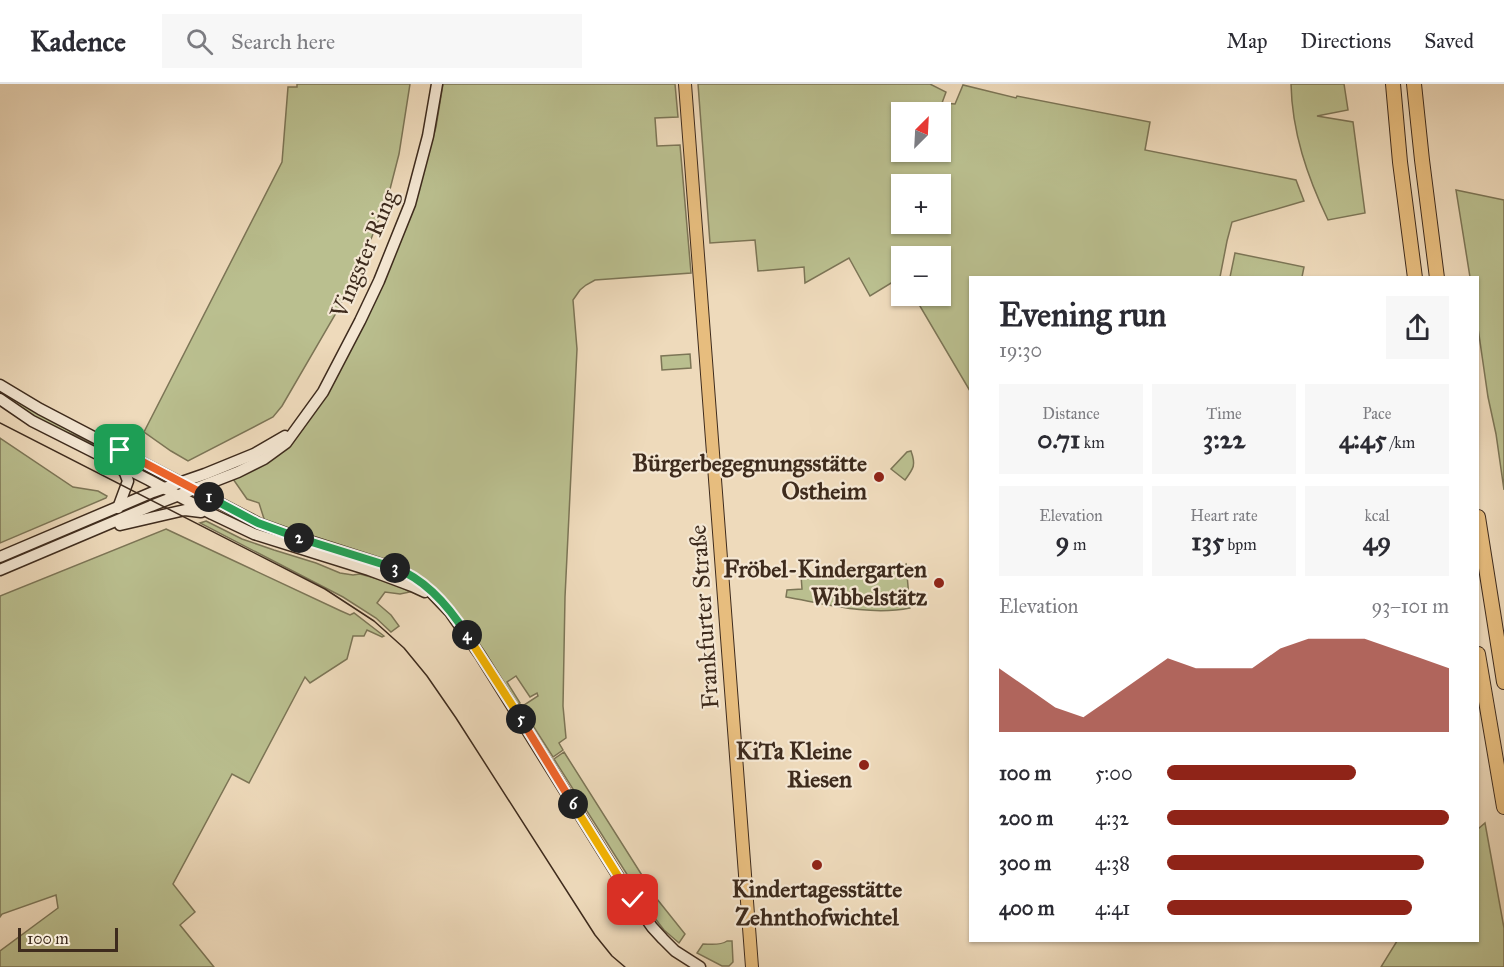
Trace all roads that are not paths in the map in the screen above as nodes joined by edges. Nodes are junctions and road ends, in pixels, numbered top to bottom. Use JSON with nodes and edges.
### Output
{"nodes":[{"id":1,"x":437,"y":84,"type":"edge"},
{"id":2,"x":685,"y":84,"type":"edge"},
{"id":3,"x":1393,"y":84,"type":"edge"},
{"id":4,"x":1414,"y":84,"type":"edge"},
{"id":5,"x":1415,"y":276,"type":"edge"},
{"id":6,"x":1437,"y":276,"type":"edge"},
{"id":7,"x":0,"y":385,"type":"edge"},
{"id":8,"x":0,"y":399,"type":"edge"},
{"id":9,"x":298,"y":427,"type":"junction"},
{"id":10,"x":119,"y":465,"type":"junction"},
{"id":11,"x":180,"y":482,"type":"junction"},
{"id":12,"x":164,"y":488,"type":"junction"},
{"id":13,"x":195,"y":490,"type":"junction"},
{"id":14,"x":179,"y":496,"type":"junction"},
{"id":15,"x":118,"y":507,"type":"junction"},
{"id":16,"x":212,"y":514,"type":"junction"},
{"id":17,"x":1479,"y":523,"type":"edge"},
{"id":18,"x":99,"y":529,"type":"junction"},
{"id":19,"x":0,"y":556,"type":"edge"},
{"id":20,"x":0,"y":570,"type":"edge"},
{"id":21,"x":403,"y":577,"type":"junction"},
{"id":22,"x":1479,"y":660,"type":"edge"},
{"id":23,"x":1504,"y":682,"type":"edge"},
{"id":24,"x":1504,"y":807,"type":"edge"},
{"id":25,"x":750,"y":964,"type":"edge"},
{"id":26,"x":700,"y":967,"type":"edge"}],
"edges":[{"from":1,"to":9,"type":"main road","name":"Vingster Ring"},
{"from":2,"to":25,"type":"main road","name":"Frankfurter Straße"},
{"from":3,"to":5,"type":"highway"},
{"from":4,"to":6,"type":"highway"},
{"from":7,"to":11,"type":"main road"},
{"from":8,"to":10,"type":"main road"},
{"from":9,"to":11,"type":"main road","name":"Vingster Ring"},
{"from":9,"to":13,"type":"main road","name":"Vingster Ring"},
{"from":10,"to":12,"type":"main road"},
{"from":10,"to":15,"type":"main road"},
{"from":11,"to":12,"type":"main road","name":"Vingster Ring"},
{"from":11,"to":13,"type":"main road"},
{"from":12,"to":14,"type":"main road"},
{"from":12,"to":15,"type":"main road","name":"Vingster Ring"},
{"from":13,"to":14,"type":"main road","name":"Vingster Ring"},
{"from":13,"to":21,"type":"main road"},
{"from":14,"to":16,"type":"main road"},
{"from":14,"to":18,"type":"main road","name":"Vingster Ring"},
{"from":15,"to":19,"type":"main road","name":"Vingster Ring"},
{"from":16,"to":18,"type":"main road"},
{"from":16,"to":21,"type":"main road"},
{"from":17,"to":23,"type":"highway"},
{"from":18,"to":20,"type":"main road","name":"Vingster Ring"},
{"from":21,"to":26,"type":"main road"},
{"from":22,"to":24,"type":"highway"}]}
